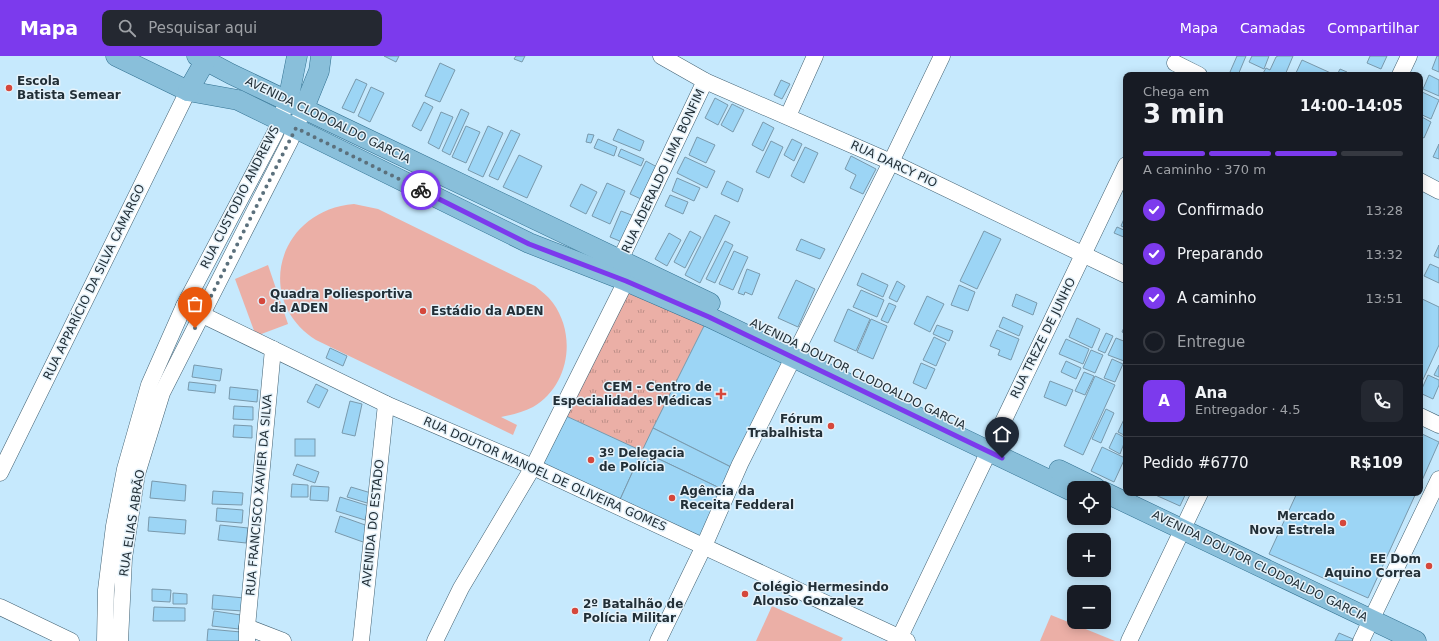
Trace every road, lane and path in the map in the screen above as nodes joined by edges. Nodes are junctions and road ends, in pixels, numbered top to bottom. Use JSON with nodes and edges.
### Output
{"nodes":[{"id":1,"x":116,"y":56,"type":"edge"},
{"id":2,"x":297,"y":56,"type":"edge"},
{"id":3,"x":321,"y":56,"type":"edge"},
{"id":4,"x":661,"y":56,"type":"edge"},
{"id":5,"x":815,"y":56,"type":"edge"},
{"id":6,"x":942,"y":56,"type":"edge"},
{"id":7,"x":1410,"y":56,"type":"edge"},
{"id":8,"x":203,"y":57,"type":"edge"},
{"id":9,"x":1174,"y":65,"type":"edge"},
{"id":10,"x":1192,"y":72,"type":"edge"},
{"id":11,"x":1402,"y":72,"type":"edge"},
{"id":12,"x":705,"y":81,"type":"junction"},
{"id":13,"x":188,"y":91,"type":"junction"},
{"id":14,"x":296,"y":105,"type":"junction"},
{"id":15,"x":788,"y":116,"type":"junction"},
{"id":16,"x":288,"y":124,"type":"junction"},
{"id":17,"x":891,"y":162,"type":"junction"},
{"id":18,"x":1123,"y":171,"type":"edge"},
{"id":19,"x":438,"y":173,"type":"junction"},
{"id":20,"x":1423,"y":183,"type":"edge"},
{"id":21,"x":464,"y":185,"type":"junction"},
{"id":22,"x":1439,"y":191,"type":"edge"},
{"id":23,"x":427,"y":193,"type":"junction"},
{"id":24,"x":454,"y":206,"type":"junction"},
{"id":25,"x":1083,"y":255,"type":"junction"},
{"id":26,"x":620,"y":260,"type":"junction"},
{"id":27,"x":1123,"y":274,"type":"edge"},
{"id":28,"x":626,"y":281,"type":"junction"},
{"id":29,"x":184,"y":306,"type":"junction"},
{"id":30,"x":201,"y":314,"type":"junction"},
{"id":31,"x":273,"y":349,"type":"junction"},
{"id":32,"x":796,"y":352,"type":"junction"},
{"id":33,"x":386,"y":404,"type":"junction"},
{"id":34,"x":1423,"y":417,"type":"edge"},
{"id":35,"x":1439,"y":425,"type":"edge"},
{"id":36,"x":991,"y":445,"type":"junction"},
{"id":37,"x":533,"y":467,"type":"junction"},
{"id":38,"x":0,"y":473,"type":"edge"},
{"id":39,"x":1439,"y":479,"type":"edge"},
{"id":40,"x":1079,"y":481,"type":"edge"},
{"id":41,"x":1067,"y":488,"type":"edge"},
{"id":42,"x":1111,"y":496,"type":"edge"},
{"id":43,"x":1199,"y":496,"type":"edge"},
{"id":44,"x":1111,"y":509,"type":"edge"},
{"id":45,"x":1180,"y":535,"type":"junction"},
{"id":46,"x":704,"y":546,"type":"junction"},
{"id":47,"x":0,"y":606,"type":"edge"},
{"id":48,"x":1366,"y":630,"type":"edge"},
{"id":49,"x":247,"y":634,"type":"edge"},
{"id":50,"x":902,"y":640,"type":"edge"},
{"id":51,"x":71,"y":641,"type":"edge"},
{"id":52,"x":105,"y":641,"type":"edge"},
{"id":53,"x":120,"y":641,"type":"edge"},
{"id":54,"x":283,"y":641,"type":"edge"},
{"id":55,"x":361,"y":641,"type":"edge"},
{"id":56,"x":435,"y":641,"type":"edge"},
{"id":57,"x":658,"y":641,"type":"edge"},
{"id":58,"x":1129,"y":641,"type":"edge"},
{"id":59,"x":1386,"y":641,"type":"edge"},
{"id":60,"x":1416,"y":641,"type":"edge"}],
"edges":[{"from":1,"to":13,"type":"main road","name":"AVENIDA DOUTOR CLODOALDO GARCIA"},
{"from":2,"to":14,"type":"main road"},
{"from":3,"to":14,"type":"main road"},
{"from":4,"to":12,"type":"street","name":"RUA DARCY PIO"},
{"from":5,"to":15,"type":"street"},
{"from":6,"to":17,"type":"street"},
{"from":7,"to":11,"type":"street"},
{"from":8,"to":13,"type":"main road"},
{"from":8,"to":14,"type":"main road","name":"AVENIDA CLODOALDO GARCIA"},
{"from":9,"to":10,"type":"street"},
{"from":12,"to":15,"type":"street","name":"RUA DARCY PIO"},
{"from":12,"to":26,"type":"street","name":"RUA ADERALDO LIMA BONFIM"},
{"from":13,"to":16,"type":"main road","name":"AVENIDA DOUTOR CLODOALDO GARCIA"},
{"from":13,"to":38,"type":"street","name":"RUA APPARÍCIO DA SILVA CAMARGO"},
{"from":14,"to":16,"type":"street"},
{"from":14,"to":19,"type":"main road","name":"AVENIDA CLODOALDO GARCIA"},
{"from":15,"to":17,"type":"street","name":"RUA DARCY PIO"},
{"from":16,"to":23,"type":"main road","name":"AVENIDA DOUTOR CLODOALDO GARCIA"},
{"from":16,"to":29,"type":"street","name":"RUA CUSTODIO ANDREWS"},
{"from":16,"to":30,"type":"street","name":"RUA ELIAS ABRÃO"},
{"from":17,"to":25,"type":"street","name":"RUA DARCY PIO"},
{"from":17,"to":32,"type":"street"},
{"from":18,"to":25,"type":"street","name":"RUA TREZE DE JUNHO"},
{"from":19,"to":21,"type":"main road","name":"AVENIDA CLODOALDO GARCIA"},
{"from":19,"to":23,"type":"main road"},
{"from":20,"to":22,"type":"street"},
{"from":21,"to":24,"type":"main road"},
{"from":21,"to":26,"type":"main road","name":"AVENIDA CLODOALDO GARCIA"},
{"from":23,"to":24,"type":"main road","name":"AVENIDA DOUTOR CLODOALDO GARCIA"},
{"from":24,"to":28,"type":"main road","name":"AVENIDA DOUTOR CLODOALDO GARCIA"},
{"from":25,"to":27,"type":"street","name":"RUA DARCY PIO"},
{"from":25,"to":36,"type":"street","name":"RUA TREZE DE JUNHO"},
{"from":26,"to":32,"type":"main road","name":"AVENIDA DOUTOR CLODOALDO GARCIA"},
{"from":28,"to":32,"type":"main road","name":"AVENIDA DOUTOR CLODOALDO GARCIA"},
{"from":28,"to":37,"type":"street"},
{"from":29,"to":30,"type":"street","name":"RUA DOUTOR MANOEL DE OLIVEIRA GOMES"},
{"from":29,"to":52,"type":"street","name":"RUA CUSTODIO ANDREWS"},
{"from":30,"to":31,"type":"street","name":"RUA DOUTOR MANOEL DE OLIVEIRA GOMES"},
{"from":30,"to":53,"type":"street","name":"RUA ELIAS ABRÃO"},
{"from":31,"to":33,"type":"street","name":"RUA DOUTOR MANOEL DE OLIVEIRA GOMES"},
{"from":31,"to":49,"type":"street","name":"RUA FRANCISCO XAVIER DA SILVA"},
{"from":32,"to":36,"type":"main road","name":"AVENIDA DOUTOR CLODOALDO GARCIA"},
{"from":32,"to":46,"type":"street"},
{"from":33,"to":37,"type":"street","name":"RUA DOUTOR MANOEL DE OLIVEIRA GOMES"},
{"from":33,"to":55,"type":"street","name":"AVENIDA DO ESTADO"},
{"from":34,"to":35,"type":"street"},
{"from":36,"to":40,"type":"main road","name":"AVENIDA DOUTOR CLODOALDO GARCIA"},
{"from":36,"to":41,"type":"main road","name":"AVENIDA DOUTOR CLODOALDO GARCIA"},
{"from":36,"to":50,"type":"street","name":"RUA TREZE DE JUNHO"},
{"from":37,"to":46,"type":"street","name":"RUA DOUTOR MANOEL DE OLIVEIRA GOMES"},
{"from":37,"to":56,"type":"street"},
{"from":39,"to":48,"type":"street"},
{"from":42,"to":45,"type":"main road","name":"AVENIDA DOUTOR CLODOALDO GARCIA"},
{"from":43,"to":45,"type":"street"},
{"from":44,"to":45,"type":"main road","name":"AVENIDA DOUTOR CLODOALDO GARCIA"},
{"from":45,"to":48,"type":"main road","name":"AVENIDA DOUTOR CLODOALDO GARCIA"},
{"from":45,"to":58,"type":"street"},
{"from":46,"to":50,"type":"street","name":"RUA DOUTOR MANOEL DE OLIVEIRA GOMES"},
{"from":46,"to":57,"type":"street"},
{"from":47,"to":51,"type":"street"},
{"from":48,"to":59,"type":"main road","name":"AVENIDA DOUTOR CLODOALDO GARCIA"},
{"from":48,"to":60,"type":"main road","name":"AVENIDA DOUTOR CLODOALDO GARCIA"},
{"from":49,"to":54,"type":"street"}]}
